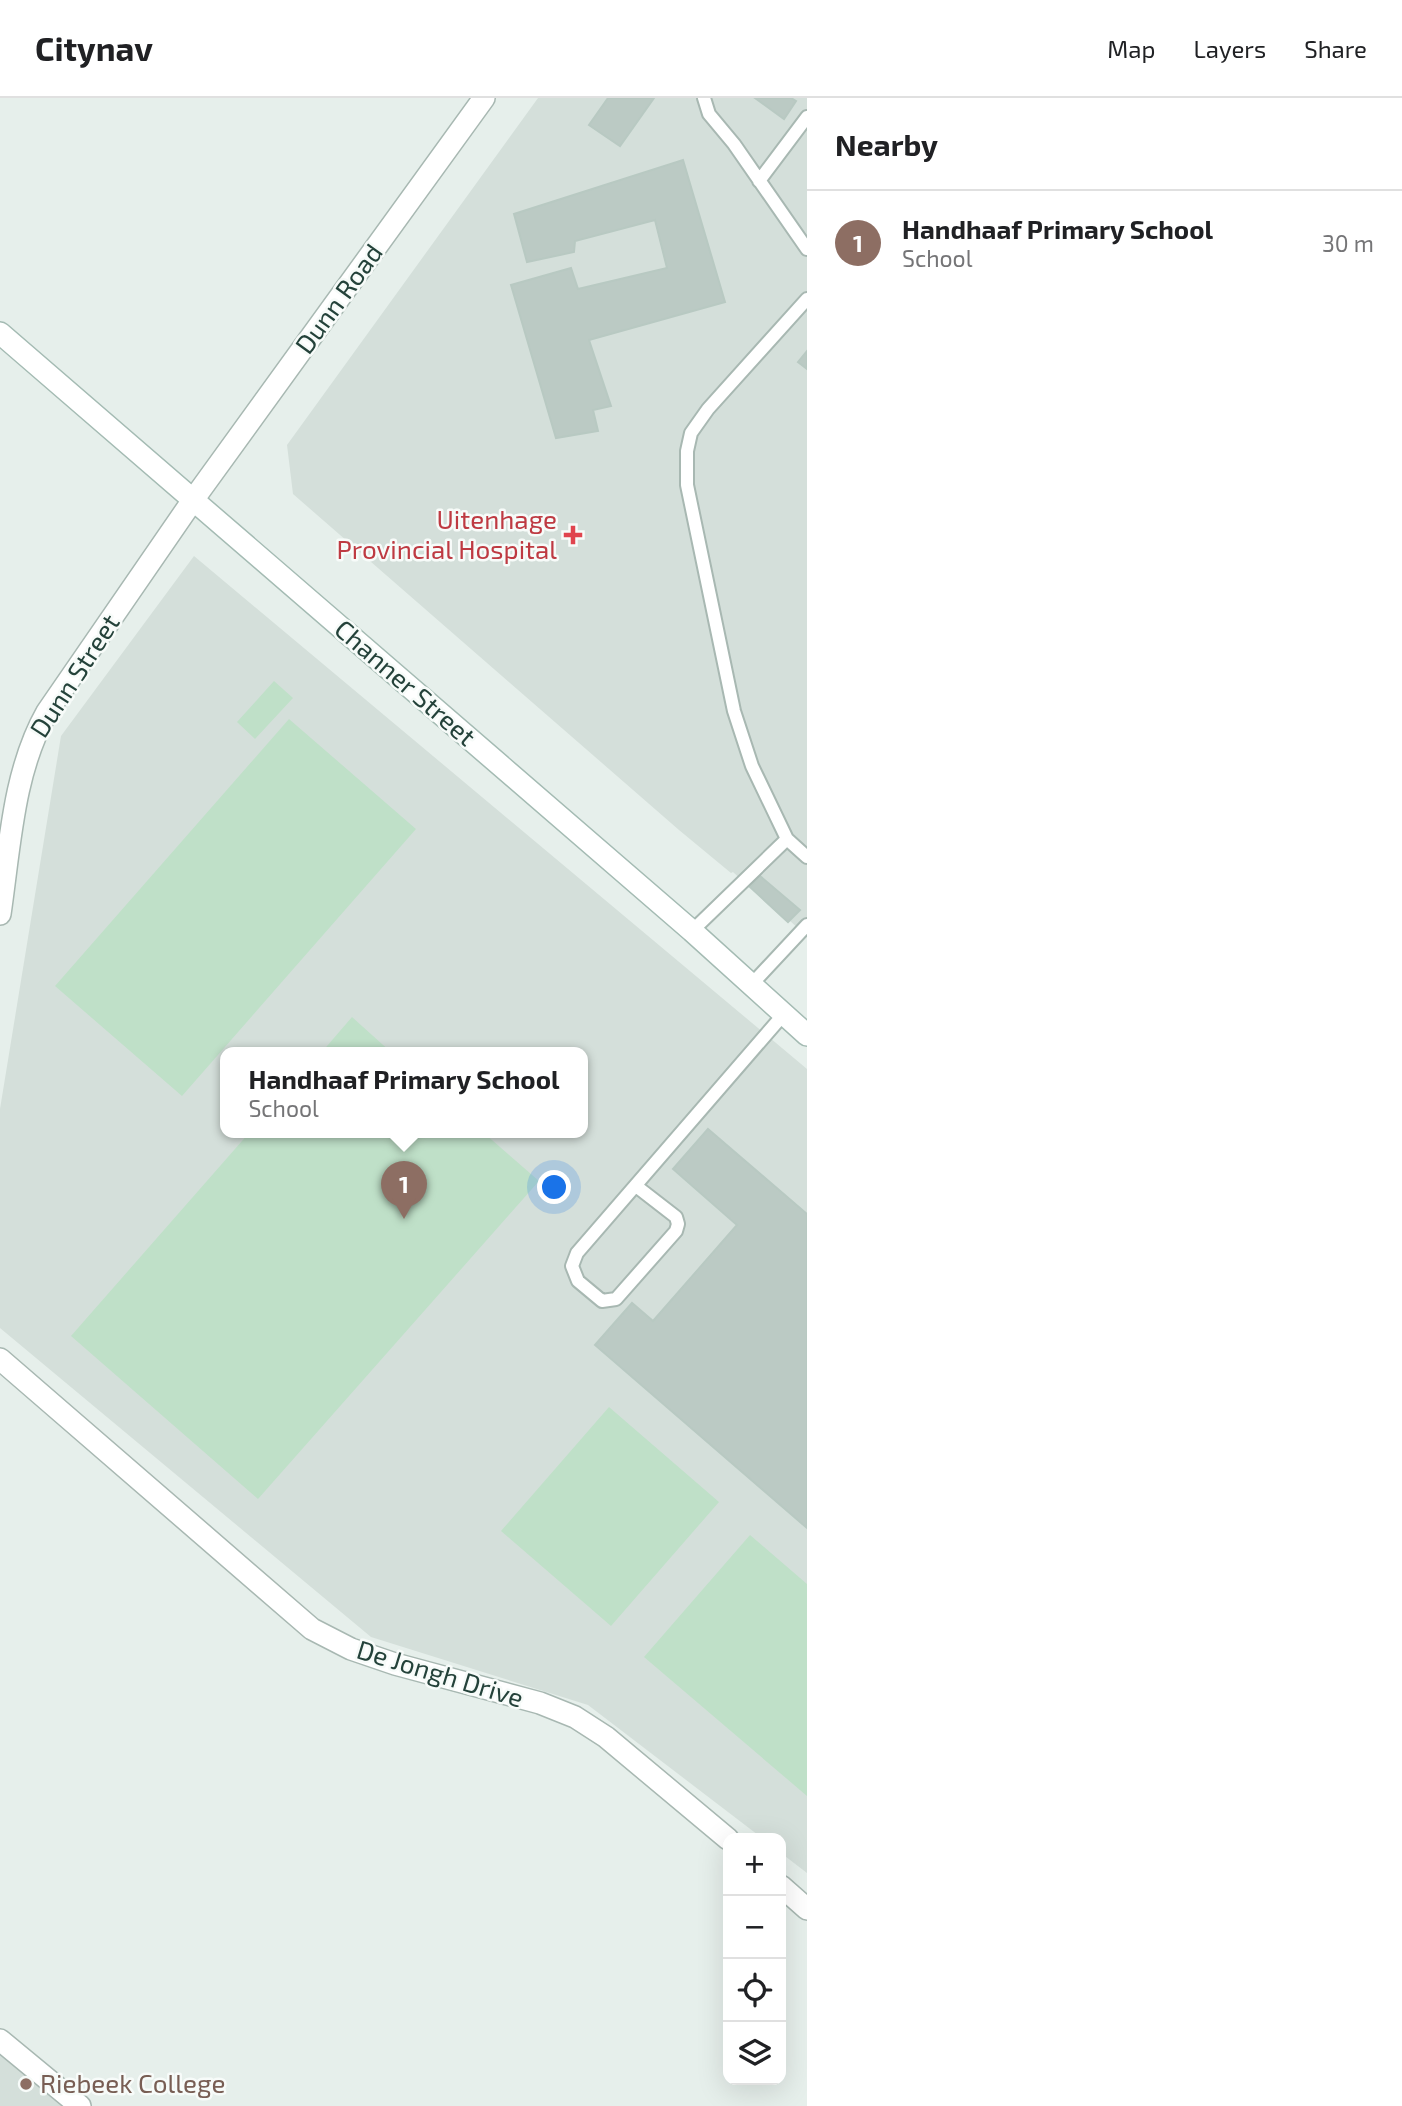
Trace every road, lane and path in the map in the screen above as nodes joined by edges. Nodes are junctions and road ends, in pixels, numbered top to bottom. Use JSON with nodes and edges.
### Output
{"nodes":[{"id":1,"x":484,"y":98,"type":"edge"},
{"id":2,"x":704,"y":98,"type":"edge"},
{"id":3,"x":807,"y":117,"type":"edge"},
{"id":4,"x":759,"y":181,"type":"junction"},
{"id":5,"x":807,"y":249,"type":"edge"},
{"id":6,"x":807,"y":299,"type":"edge"},
{"id":7,"x":0,"y":333,"type":"edge"},
{"id":8,"x":193,"y":500,"type":"junction"},
{"id":9,"x":787,"y":839,"type":"junction"},
{"id":10,"x":807,"y":857,"type":"edge"},
{"id":11,"x":0,"y":914,"type":"edge"},
{"id":12,"x":807,"y":925,"type":"edge"},
{"id":13,"x":692,"y":931,"type":"junction"},
{"id":14,"x":751,"y":985,"type":"junction"},
{"id":15,"x":783,"y":1015,"type":"junction"},
{"id":16,"x":807,"y":1035,"type":"edge"},
{"id":17,"x":636,"y":1186,"type":"junction"},
{"id":18,"x":0,"y":1359,"type":"edge"},
{"id":19,"x":723,"y":1835,"type":"edge"},
{"id":20,"x":786,"y":1890,"type":"edge"},
{"id":21,"x":807,"y":1909,"type":"edge"},
{"id":22,"x":0,"y":2040,"type":"edge"},
{"id":23,"x":80,"y":2106,"type":"edge"}],
"edges":[{"from":1,"to":8,"type":"street","name":"Dunn Road"},
{"from":2,"to":4,"type":"lane"},
{"from":3,"to":4,"type":"lane"},
{"from":4,"to":5,"type":"lane"},
{"from":6,"to":9,"type":"lane"},
{"from":7,"to":8,"type":"street","name":"Channer Street"},
{"from":8,"to":11,"type":"street","name":"Dunn Street"},
{"from":8,"to":13,"type":"street","name":"Channer Street"},
{"from":9,"to":10,"type":"lane"},
{"from":9,"to":13,"type":"lane"},
{"from":12,"to":14,"type":"lane"},
{"from":13,"to":14,"type":"street","name":"Channer Street"},
{"from":14,"to":15,"type":"street","name":"Channer Street"},
{"from":15,"to":16,"type":"street","name":"Channer Street"},
{"from":15,"to":17,"type":"lane"},
{"from":17,"to":17,"type":"lane"},
{"from":18,"to":19,"type":"street","name":"De Jongh Drive"},
{"from":20,"to":21,"type":"street"},
{"from":22,"to":23,"type":"street"}]}
